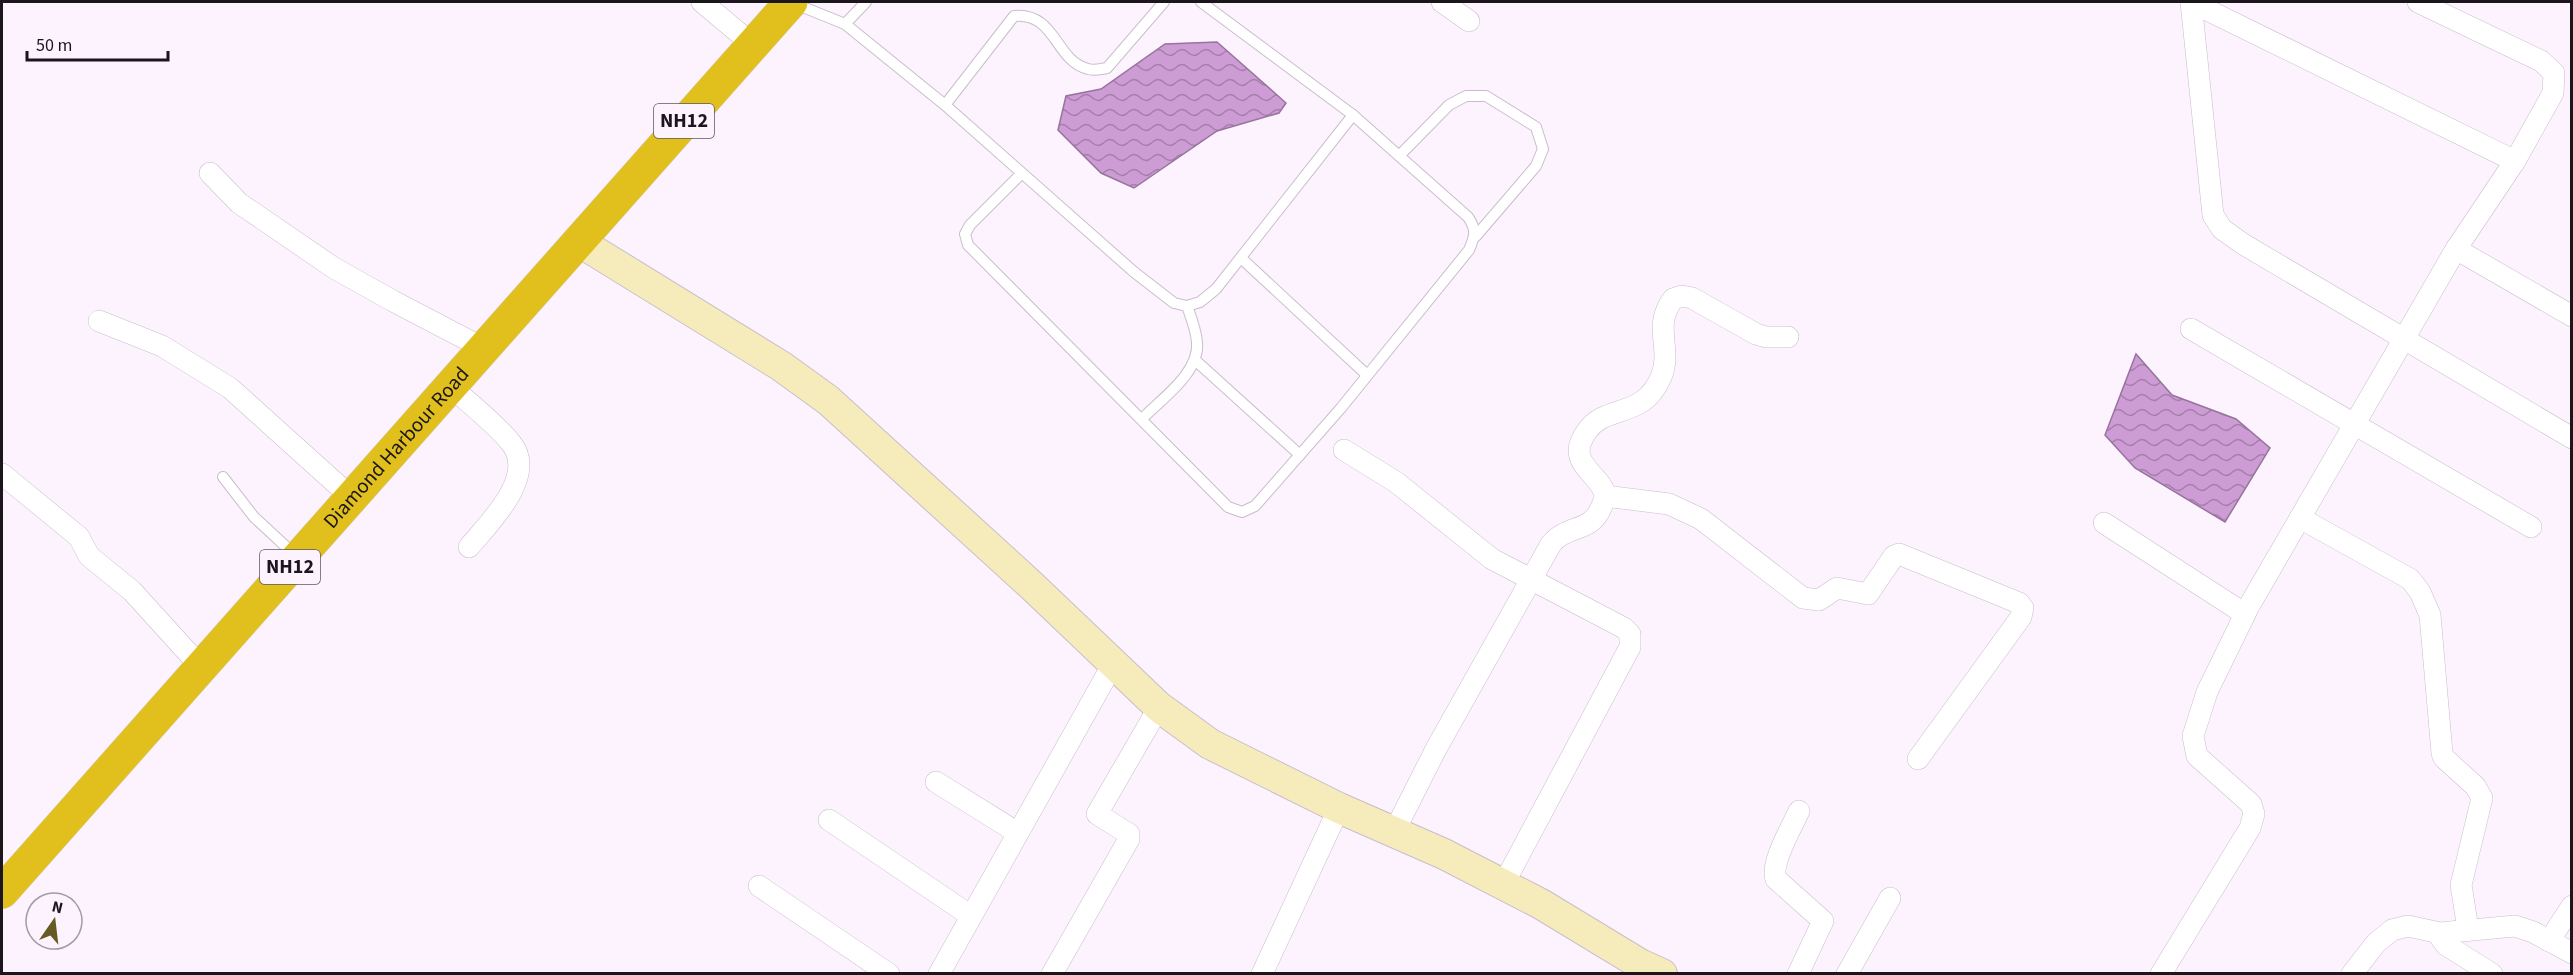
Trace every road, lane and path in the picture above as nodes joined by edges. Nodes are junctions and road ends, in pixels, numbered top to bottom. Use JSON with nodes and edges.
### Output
{"nodes":[{"id":1,"x":702,"y":2,"type":"edge"},
{"id":2,"x":791,"y":2,"type":"edge"},
{"id":3,"x":866,"y":2,"type":"edge"},
{"id":4,"x":1164,"y":2,"type":"edge"},
{"id":5,"x":1201,"y":2,"type":"edge"},
{"id":6,"x":1442,"y":2,"type":"edge"},
{"id":7,"x":2191,"y":2,"type":"edge"},
{"id":8,"x":2418,"y":2,"type":"edge"},
{"id":9,"x":1469,"y":21,"type":"dead end"},
{"id":10,"x":845,"y":24,"type":"junction"},
{"id":11,"x":752,"y":44,"type":"junction"},
{"id":12,"x":945,"y":105,"type":"junction"},
{"id":13,"x":1353,"y":115,"type":"junction"},
{"id":14,"x":1400,"y":155,"type":"junction"},
{"id":15,"x":2515,"y":161,"type":"junction"},
{"id":16,"x":210,"y":173,"type":"dead end"},
{"id":17,"x":1021,"y":174,"type":"junction"},
{"id":18,"x":1476,"y":236,"type":"junction"},
{"id":19,"x":578,"y":241,"type":"junction"},
{"id":20,"x":2456,"y":249,"type":"junction"},
{"id":21,"x":1240,"y":258,"type":"junction"},
{"id":22,"x":1187,"y":306,"type":"junction"},
{"id":23,"x":2571,"y":316,"type":"edge"},
{"id":24,"x":99,"y":321,"type":"dead end"},
{"id":25,"x":2191,"y":329,"type":"dead end"},
{"id":26,"x":1788,"y":337,"type":"dead end"},
{"id":27,"x":2403,"y":341,"type":"junction"},
{"id":28,"x":483,"y":348,"type":"junction"},
{"id":29,"x":1195,"y":360,"type":"junction"},
{"id":30,"x":1366,"y":374,"type":"junction"},
{"id":31,"x":450,"y":386,"type":"junction"},
{"id":32,"x":1142,"y":419,"type":"junction"},
{"id":33,"x":2353,"y":426,"type":"junction"},
{"id":34,"x":2571,"y":438,"type":"edge"},
{"id":35,"x":1344,"y":450,"type":"dead end"},
{"id":36,"x":1300,"y":455,"type":"junction"},
{"id":37,"x":2,"y":474,"type":"edge"},
{"id":38,"x":223,"y":477,"type":"dead end"},
{"id":39,"x":1605,"y":496,"type":"junction"},
{"id":40,"x":351,"y":497,"type":"junction"},
{"id":41,"x":2300,"y":518,"type":"junction"},
{"id":42,"x":2104,"y":523,"type":"dead end"},
{"id":43,"x":2531,"y":528,"type":"dead end"},
{"id":44,"x":469,"y":547,"type":"dead end"},
{"id":45,"x":298,"y":558,"type":"junction"},
{"id":46,"x":1532,"y":578,"type":"junction"},
{"id":47,"x":2245,"y":614,"type":"junction"},
{"id":48,"x":1113,"y":664,"type":"junction"},
{"id":49,"x":201,"y":667,"type":"junction"},
{"id":50,"x":1159,"y":706,"type":"junction"},
{"id":51,"x":1918,"y":759,"type":"dead end"},
{"id":52,"x":936,"y":782,"type":"dead end"},
{"id":53,"x":1339,"y":808,"type":"junction"},
{"id":54,"x":1799,"y":811,"type":"dead end"},
{"id":55,"x":829,"y":820,"type":"dead end"},
{"id":56,"x":1394,"y":832,"type":"junction"},
{"id":57,"x":1018,"y":833,"type":"junction"},
{"id":58,"x":1503,"y":885,"type":"junction"},
{"id":59,"x":759,"y":886,"type":"dead end"},
{"id":60,"x":2,"y":892,"type":"edge"},
{"id":61,"x":1890,"y":898,"type":"dead end"},
{"id":62,"x":2571,"y":906,"type":"edge"},
{"id":63,"x":971,"y":916,"type":"junction"},
{"id":64,"x":2468,"y":929,"type":"junction"},
{"id":65,"x":2437,"y":933,"type":"junction"},
{"id":66,"x":2549,"y":940,"type":"junction"},
{"id":67,"x":2571,"y":953,"type":"edge"},
{"id":68,"x":1646,"y":970,"type":"edge"},
{"id":69,"x":889,"y":974,"type":"edge"},
{"id":70,"x":939,"y":974,"type":"edge"},
{"id":71,"x":1052,"y":974,"type":"edge"},
{"id":72,"x":1263,"y":974,"type":"edge"},
{"id":73,"x":1798,"y":974,"type":"edge"},
{"id":74,"x":1847,"y":974,"type":"edge"},
{"id":75,"x":2161,"y":974,"type":"edge"},
{"id":76,"x":2352,"y":974,"type":"edge"},
{"id":77,"x":2492,"y":974,"type":"edge"}],
"edges":[{"from":1,"to":11,"type":"street"},
{"from":2,"to":10,"type":"lane"},
{"from":2,"to":11,"type":"highway","name":"Diamond Harbour Road","number":"NH12"},
{"from":3,"to":10,"type":"lane"},
{"from":4,"to":12,"type":"lane"},
{"from":5,"to":13,"type":"lane"},
{"from":6,"to":9,"type":"street"},
{"from":7,"to":15,"type":"street"},
{"from":7,"to":27,"type":"street"},
{"from":8,"to":15,"type":"street"},
{"from":10,"to":12,"type":"lane"},
{"from":11,"to":19,"type":"highway","name":"Diamond Harbour Road","number":"NH12"},
{"from":12,"to":17,"type":"lane"},
{"from":13,"to":14,"type":"lane"},
{"from":13,"to":21,"type":"lane"},
{"from":14,"to":18,"type":"lane"},
{"from":14,"to":18,"type":"lane"},
{"from":15,"to":20,"type":"street"},
{"from":16,"to":28,"type":"street"},
{"from":17,"to":22,"type":"lane"},
{"from":17,"to":32,"type":"lane"},
{"from":18,"to":30,"type":"lane"},
{"from":19,"to":28,"type":"highway","name":"Diamond Harbour Road","number":"NH12"},
{"from":19,"to":48,"type":"main road"},
{"from":20,"to":23,"type":"street"},
{"from":20,"to":27,"type":"street"},
{"from":21,"to":22,"type":"lane"},
{"from":21,"to":30,"type":"lane"},
{"from":22,"to":29,"type":"lane"},
{"from":24,"to":40,"type":"street"},
{"from":25,"to":33,"type":"street"},
{"from":26,"to":39,"type":"street"},
{"from":27,"to":33,"type":"street"},
{"from":27,"to":34,"type":"street"},
{"from":28,"to":31,"type":"highway","name":"Diamond Harbour Road","number":"NH12"},
{"from":29,"to":32,"type":"lane"},
{"from":29,"to":36,"type":"lane"},
{"from":30,"to":36,"type":"lane"},
{"from":31,"to":40,"type":"highway","name":"Diamond Harbour Road","number":"NH12"},
{"from":31,"to":44,"type":"street"},
{"from":32,"to":36,"type":"lane"},
{"from":33,"to":41,"type":"street"},
{"from":33,"to":43,"type":"street"},
{"from":35,"to":46,"type":"street"},
{"from":37,"to":49,"type":"street"},
{"from":38,"to":45,"type":"lane"},
{"from":39,"to":46,"type":"street"},
{"from":39,"to":51,"type":"street"},
{"from":40,"to":45,"type":"highway","name":"Diamond Harbour Road","number":"NH12"},
{"from":41,"to":47,"type":"street"},
{"from":41,"to":64,"type":"street"},
{"from":42,"to":47,"type":"street"},
{"from":45,"to":49,"type":"highway","name":"Diamond Harbour Road","number":"NH12"},
{"from":46,"to":56,"type":"street"},
{"from":46,"to":58,"type":"street"},
{"from":47,"to":75,"type":"street"},
{"from":48,"to":50,"type":"main road"},
{"from":48,"to":57,"type":"street"},
{"from":49,"to":60,"type":"highway","name":"Diamond Harbour Road","number":"NH12"},
{"from":50,"to":53,"type":"main road"},
{"from":50,"to":71,"type":"street"},
{"from":52,"to":57,"type":"street"},
{"from":53,"to":56,"type":"main road"},
{"from":53,"to":72,"type":"street"},
{"from":54,"to":73,"type":"street"},
{"from":55,"to":63,"type":"street"},
{"from":56,"to":58,"type":"main road"},
{"from":57,"to":63,"type":"street"},
{"from":58,"to":68,"type":"main road"},
{"from":59,"to":69,"type":"street"},
{"from":61,"to":74,"type":"street"},
{"from":62,"to":66,"type":"street"},
{"from":63,"to":70,"type":"street"},
{"from":64,"to":65,"type":"street"},
{"from":64,"to":66,"type":"street"},
{"from":65,"to":76,"type":"street"},
{"from":65,"to":77,"type":"street"},
{"from":66,"to":67,"type":"street"}]}
